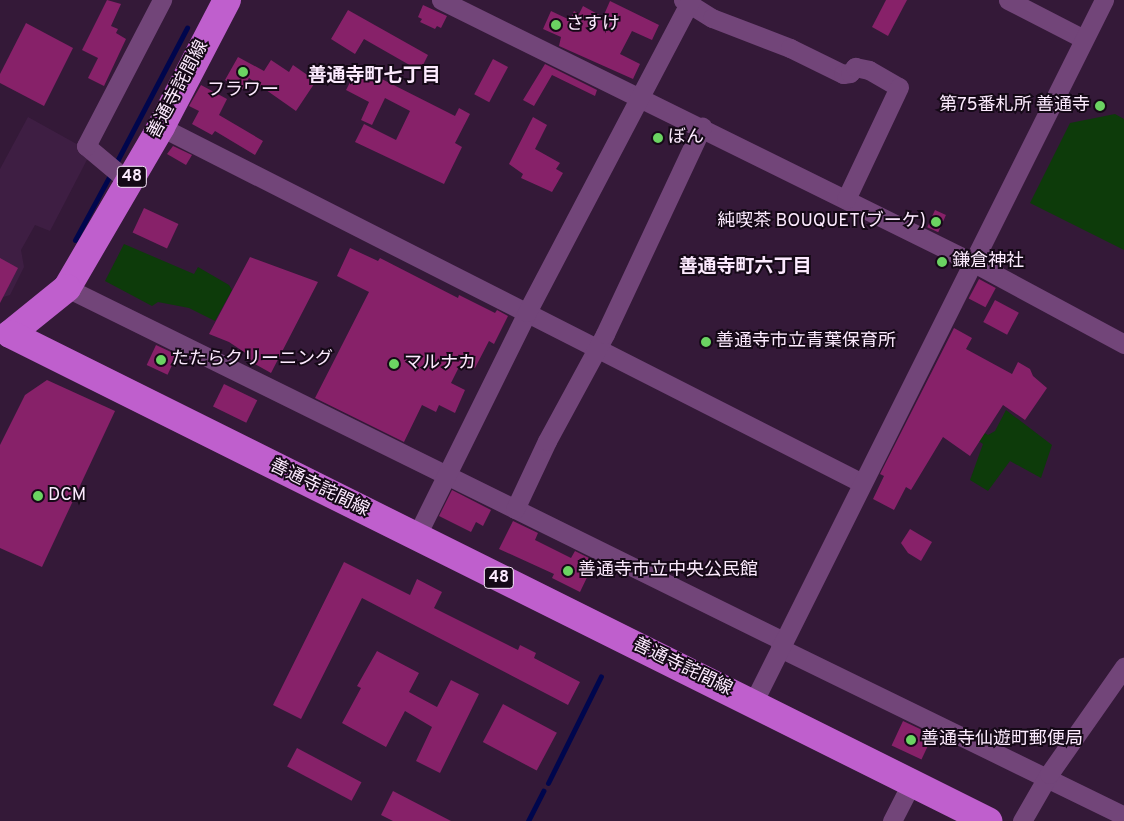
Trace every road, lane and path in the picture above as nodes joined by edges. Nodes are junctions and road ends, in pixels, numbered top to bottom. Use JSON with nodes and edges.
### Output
{"nodes":[{"id":1,"x":162,"y":0,"type":"edge"},
{"id":2,"x":226,"y":0,"type":"edge"},
{"id":3,"x":440,"y":0,"type":"edge"},
{"id":4,"x":1008,"y":0,"type":"edge"},
{"id":5,"x":1104,"y":0,"type":"edge"},
{"id":6,"x":688,"y":2,"type":"edge"},
{"id":7,"x":1084,"y":39,"type":"junction"},
{"id":8,"x":641,"y":96,"type":"junction"},
{"id":9,"x":161,"y":127,"type":"junction"},
{"id":10,"x":702,"y":127,"type":"junction"},
{"id":11,"x":129,"y":182,"type":"junction"},
{"id":12,"x":846,"y":199,"type":"junction"},
{"id":13,"x":972,"y":262,"type":"junction"},
{"id":14,"x":67,"y":288,"type":"junction"},
{"id":15,"x":526,"y":312,"type":"junction"},
{"id":16,"x":1124,"y":344,"type":"edge"},
{"id":17,"x":598,"y":348,"type":"junction"},
{"id":18,"x":445,"y":478,"type":"junction"},
{"id":19,"x":860,"y":482,"type":"junction"},
{"id":20,"x":515,"y":509,"type":"junction"},
{"id":21,"x":416,"y":537,"type":"junction"},
{"id":22,"x":781,"y":644,"type":"junction"},
{"id":23,"x":1124,"y":667,"type":"edge"},
{"id":24,"x":753,"y":703,"type":"junction"},
{"id":25,"x":1047,"y":778,"type":"junction"},
{"id":26,"x":912,"y":782,"type":"junction"},
{"id":27,"x":1124,"y":816,"type":"edge"},
{"id":28,"x":892,"y":821,"type":"edge"},
{"id":29,"x":988,"y":821,"type":"edge"},
{"id":30,"x":1022,"y":821,"type":"edge"}],
"edges":[{"from":1,"to":11,"type":"street"},
{"from":2,"to":9,"type":"main road","name":"善通寺詫間線","number":"48"},
{"from":3,"to":8,"type":"street"},
{"from":4,"to":7,"type":"street"},
{"from":5,"to":7,"type":"street"},
{"from":6,"to":8,"type":"street"},
{"from":6,"to":12,"type":"street"},
{"from":7,"to":13,"type":"street"},
{"from":8,"to":10,"type":"street"},
{"from":8,"to":15,"type":"street"},
{"from":9,"to":11,"type":"main road","name":"善通寺詫間線","number":"48"},
{"from":9,"to":15,"type":"street"},
{"from":10,"to":12,"type":"street"},
{"from":10,"to":17,"type":"street"},
{"from":11,"to":14,"type":"main road","name":"善通寺詫間線","number":"48"},
{"from":12,"to":13,"type":"street"},
{"from":13,"to":16,"type":"street"},
{"from":13,"to":19,"type":"street"},
{"from":14,"to":18,"type":"street"},
{"from":14,"to":21,"type":"main road","name":"善通寺詫間線","number":"48"},
{"from":15,"to":17,"type":"street"},
{"from":15,"to":18,"type":"street"},
{"from":17,"to":19,"type":"street"},
{"from":17,"to":20,"type":"street"},
{"from":18,"to":20,"type":"street"},
{"from":18,"to":21,"type":"street"},
{"from":19,"to":22,"type":"street"},
{"from":20,"to":22,"type":"street"},
{"from":21,"to":24,"type":"main road","name":"善通寺詫間線","number":"48"},
{"from":22,"to":24,"type":"street"},
{"from":22,"to":25,"type":"street"},
{"from":23,"to":25,"type":"street"},
{"from":24,"to":26,"type":"main road","name":"善通寺詫間線","number":"48"},
{"from":25,"to":27,"type":"street"},
{"from":25,"to":30,"type":"street"},
{"from":26,"to":28,"type":"street"},
{"from":26,"to":29,"type":"main road","name":"善通寺詫間線","number":"48"}]}
